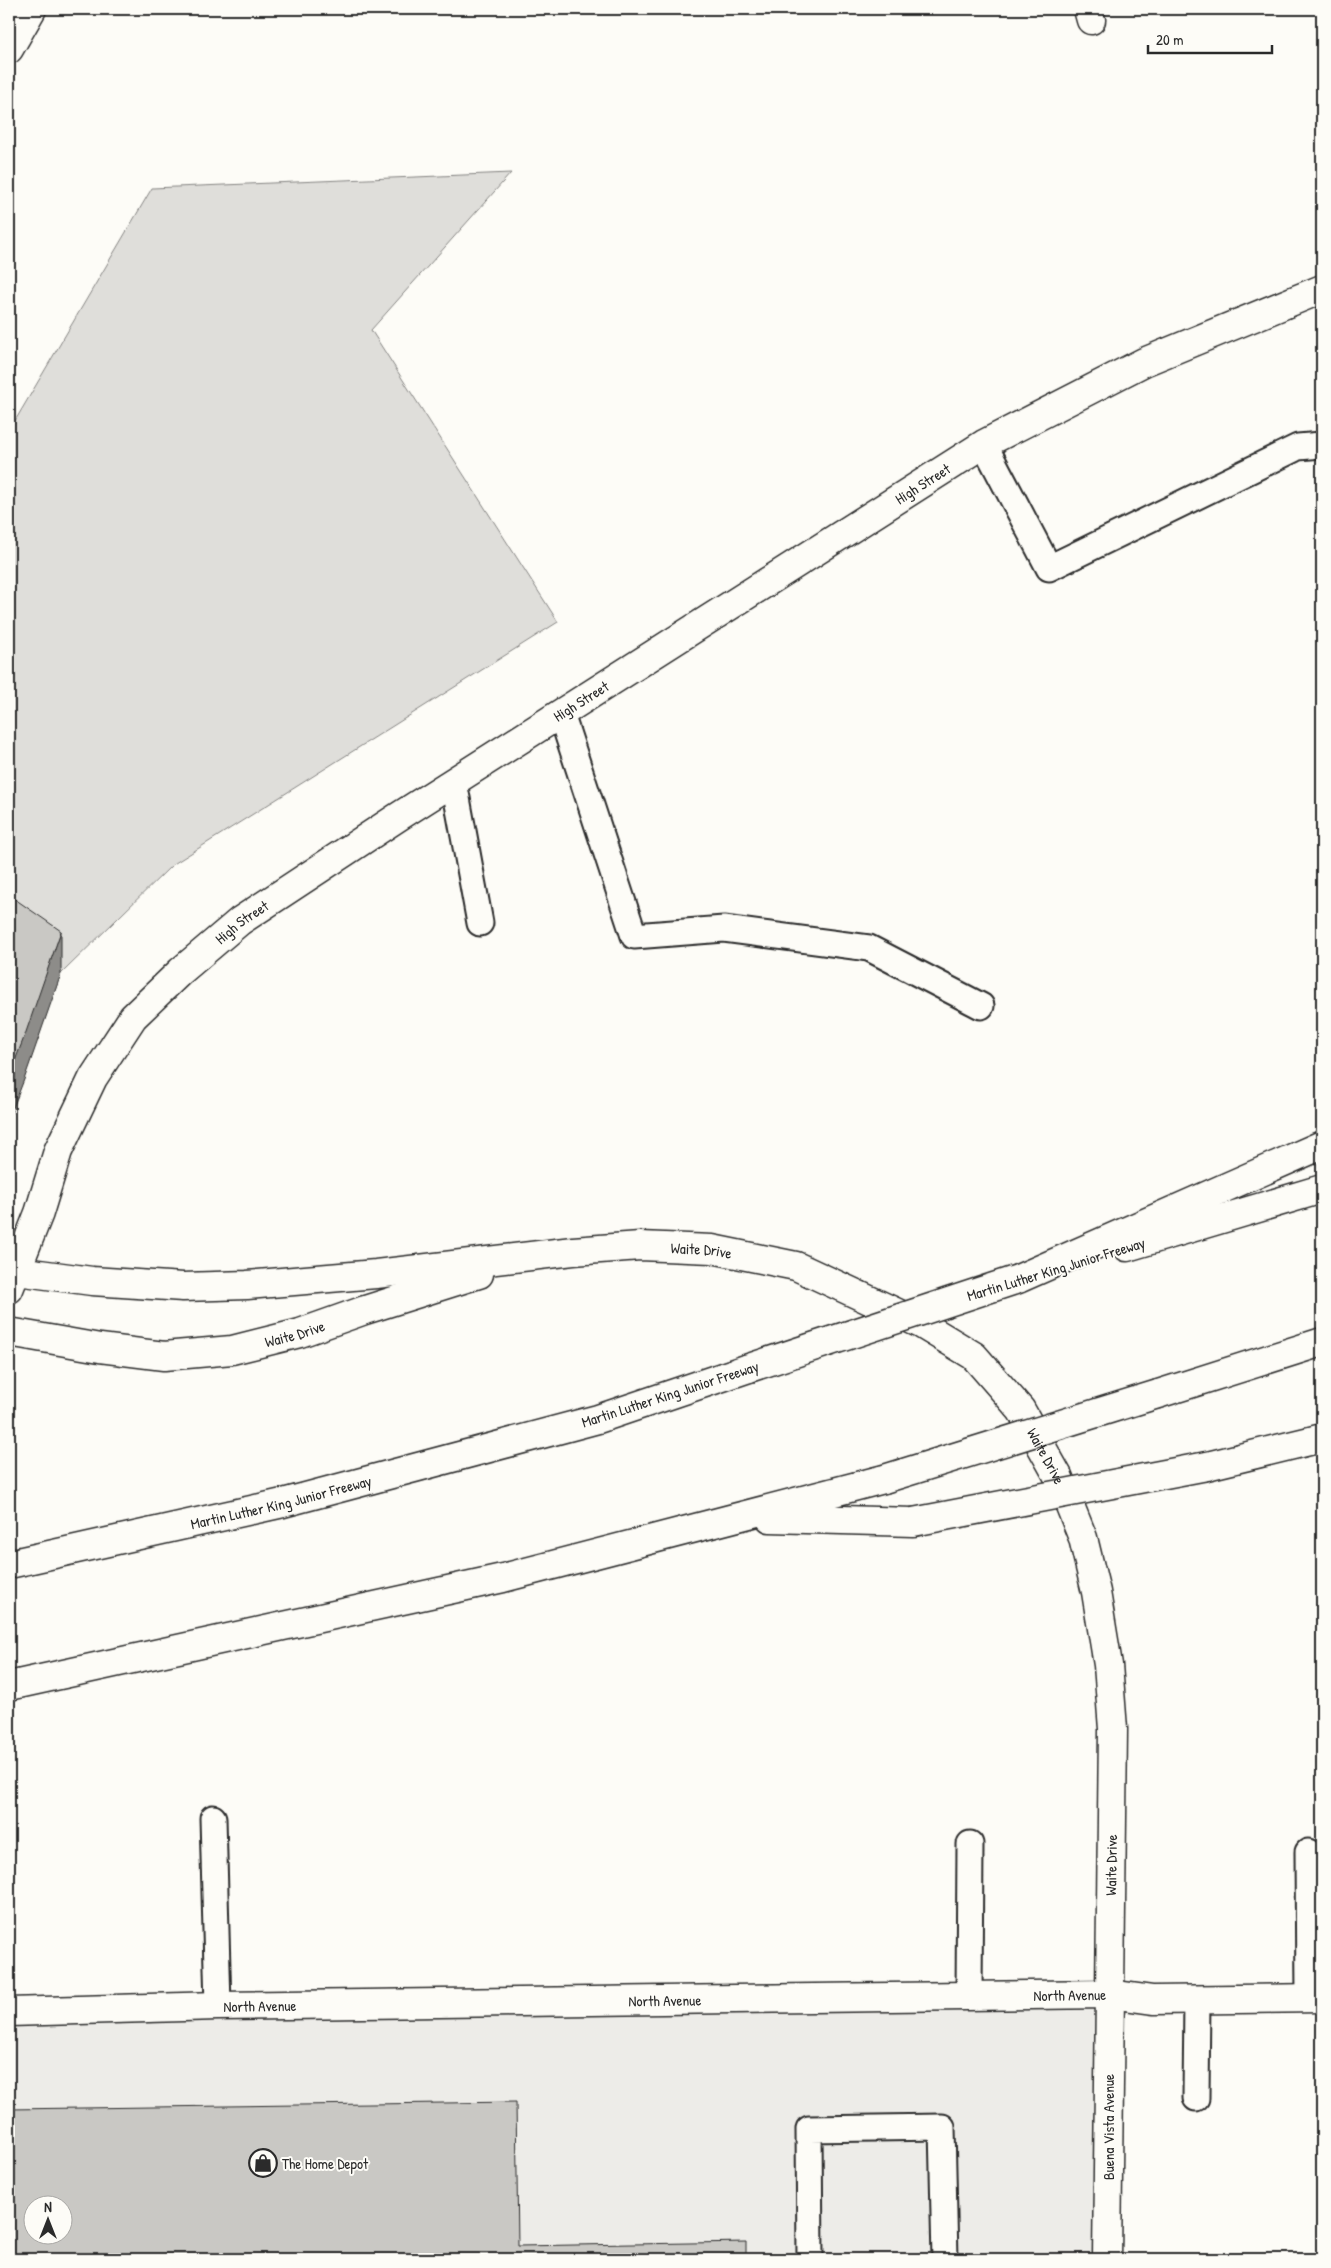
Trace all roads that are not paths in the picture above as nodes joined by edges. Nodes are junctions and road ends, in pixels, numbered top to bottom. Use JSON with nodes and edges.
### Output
{"nodes":[{"id":1,"x":32,"y":9,"type":"edge"},
{"id":2,"x":9,"y":49,"type":"edge"},
{"id":3,"x":1322,"y":289,"type":"edge"},
{"id":4,"x":984,"y":444,"type":"junction"},
{"id":5,"x":1322,"y":445,"type":"edge"},
{"id":6,"x":561,"y":714,"type":"junction"},
{"id":7,"x":454,"y":782,"type":"junction"},
{"id":8,"x":480,"y":923,"type":"dead end"},
{"id":9,"x":981,"y":1006,"type":"dead end"},
{"id":10,"x":1322,"y":1145,"type":"edge"},
{"id":11,"x":1322,"y":1189,"type":"edge"},
{"id":12,"x":573,"y":1250,"type":"junction"},
{"id":13,"x":12,"y":1276,"type":"edge"},
{"id":14,"x":1018,"y":1279,"type":"junction"},
{"id":15,"x":9,"y":1332,"type":"edge"},
{"id":16,"x":1322,"y":1342,"type":"edge"},
{"id":17,"x":1322,"y":1438,"type":"edge"},
{"id":18,"x":738,"y":1518,"type":"junction"},
{"id":19,"x":9,"y":1564,"type":"edge"},
{"id":20,"x":9,"y":1686,"type":"edge"},
{"id":21,"x":213,"y":1818,"type":"dead end"},
{"id":22,"x":970,"y":1844,"type":"dead end"},
{"id":23,"x":1308,"y":1852,"type":"dead end"},
{"id":24,"x":1110,"y":1994,"type":"junction"},
{"id":25,"x":969,"y":1996,"type":"junction"},
{"id":26,"x":1316,"y":1998,"type":"edge"},
{"id":27,"x":1197,"y":2000,"type":"junction"},
{"id":28,"x":218,"y":2006,"type":"junction"},
{"id":29,"x":9,"y":2012,"type":"edge"},
{"id":30,"x":1196,"y":2098,"type":"dead end"},
{"id":31,"x":810,"y":2259,"type":"edge"},
{"id":32,"x":945,"y":2259,"type":"edge"},
{"id":33,"x":1107,"y":2259,"type":"edge"}],
"edges":[{"from":1,"to":2,"type":"main road"},
{"from":3,"to":4,"type":"main road","name":"High Street"},
{"from":4,"to":5,"type":"lane"},
{"from":4,"to":6,"type":"main road","name":"High Street"},
{"from":6,"to":7,"type":"main road","name":"High Street"},
{"from":6,"to":9,"type":"lane"},
{"from":7,"to":8,"type":"lane"},
{"from":7,"to":13,"type":"main road","name":"High Street"},
{"from":10,"to":14,"type":"main road"},
{"from":11,"to":14,"type":"main road","name":"Martin Luther King Junior Freeway"},
{"from":12,"to":13,"type":"main road","name":"Waite Drive"},
{"from":12,"to":15,"type":"main road","name":"Waite Drive"},
{"from":12,"to":24,"type":"main road","name":"Waite Drive"},
{"from":14,"to":19,"type":"main road","name":"Martin Luther King Junior Freeway","bridge":true},
{"from":16,"to":18,"type":"main road","bridge":true},
{"from":17,"to":18,"type":"main road","bridge":true},
{"from":18,"to":20,"type":"main road"},
{"from":21,"to":28,"type":"lane"},
{"from":22,"to":25,"type":"lane"},
{"from":23,"to":26,"type":"lane"},
{"from":24,"to":25,"type":"main road","name":"North Avenue"},
{"from":24,"to":27,"type":"main road","name":"North Avenue"},
{"from":24,"to":33,"type":"main road","name":"Buena Vista Avenue"},
{"from":25,"to":28,"type":"main road","name":"North Avenue"},
{"from":26,"to":27,"type":"main road","name":"North Avenue"},
{"from":27,"to":30,"type":"lane"},
{"from":28,"to":29,"type":"main road","name":"North Avenue"},
{"from":31,"to":32,"type":"lane"}]}
